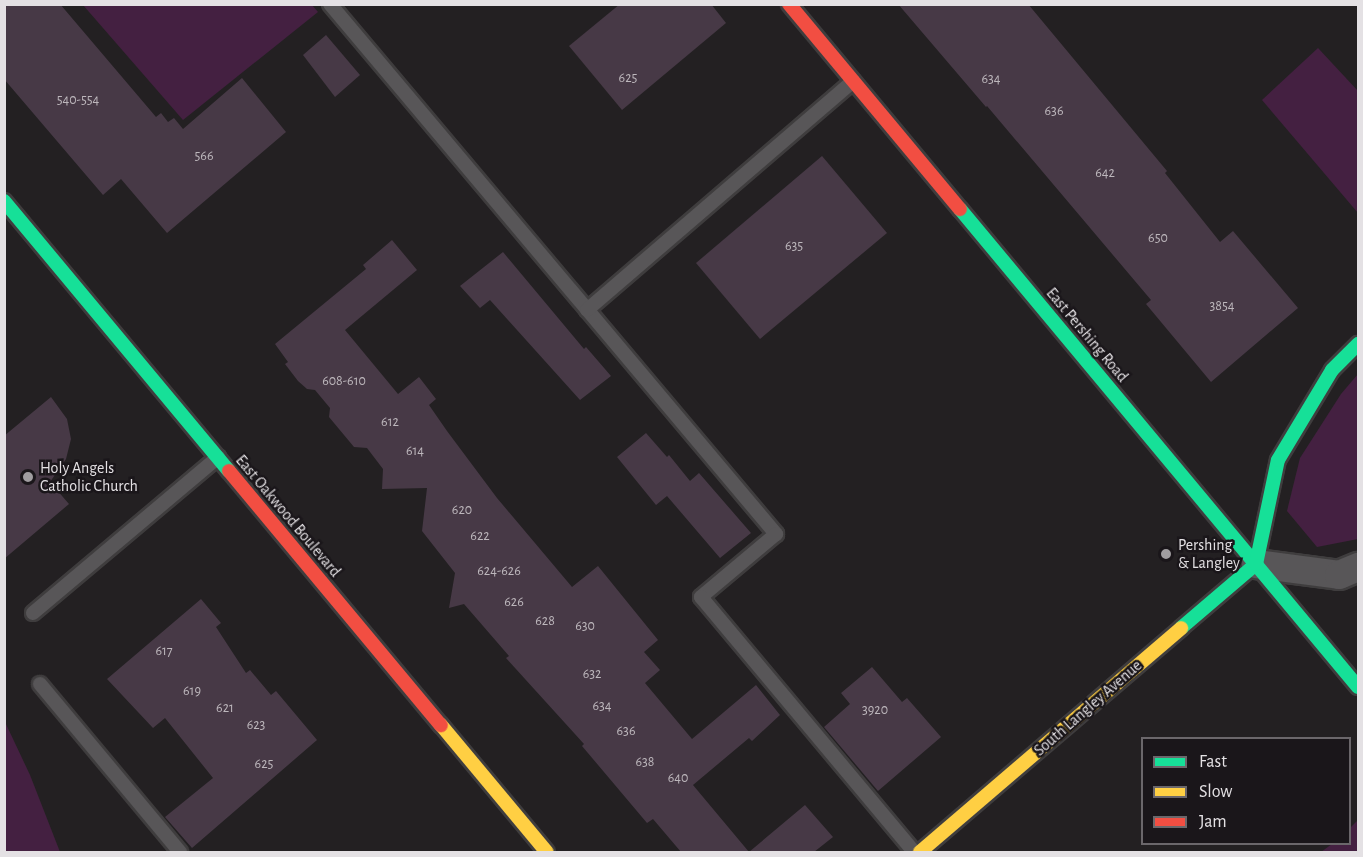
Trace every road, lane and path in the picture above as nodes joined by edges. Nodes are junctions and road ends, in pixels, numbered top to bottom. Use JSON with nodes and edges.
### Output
{"nodes":[{"id":1,"x":330,"y":4,"type":"edge"},
{"id":2,"x":789,"y":4,"type":"edge"},
{"id":3,"x":853,"y":81,"type":"junction"},
{"id":4,"x":4,"y":201,"type":"edge"},
{"id":5,"x":587,"y":310,"type":"junction"},
{"id":6,"x":1359,"y":344,"type":"edge"},
{"id":7,"x":218,"y":457,"type":"junction"},
{"id":8,"x":1257,"y":564,"type":"junction"},
{"id":9,"x":1359,"y":567,"type":"edge"},
{"id":10,"x":33,"y":613,"type":"dead end"},
{"id":11,"x":40,"y":684,"type":"dead end"},
{"id":12,"x":1359,"y":687,"type":"edge"},
{"id":13,"x":180,"y":852,"type":"edge"},
{"id":14,"x":547,"y":852,"type":"edge"},
{"id":15,"x":914,"y":852,"type":"edge"},
{"id":16,"x":920,"y":852,"type":"edge"}],
"edges":[{"from":1,"to":5,"type":"lane"},
{"from":2,"to":3,"type":"street","name":"East Pershing Road"},
{"from":3,"to":5,"type":"lane"},
{"from":3,"to":8,"type":"street","name":"East Pershing Road"},
{"from":4,"to":7,"type":"street","name":"East Oakwood Boulevard"},
{"from":5,"to":15,"type":"lane"},
{"from":6,"to":8,"type":"street"},
{"from":7,"to":10,"type":"lane"},
{"from":7,"to":14,"type":"street","name":"East Oakwood Boulevard"},
{"from":8,"to":9,"type":"street"},
{"from":8,"to":12,"type":"street","name":"East Pershing Road"},
{"from":8,"to":16,"type":"street","name":"South Langley Avenue"},
{"from":11,"to":13,"type":"lane"}]}
